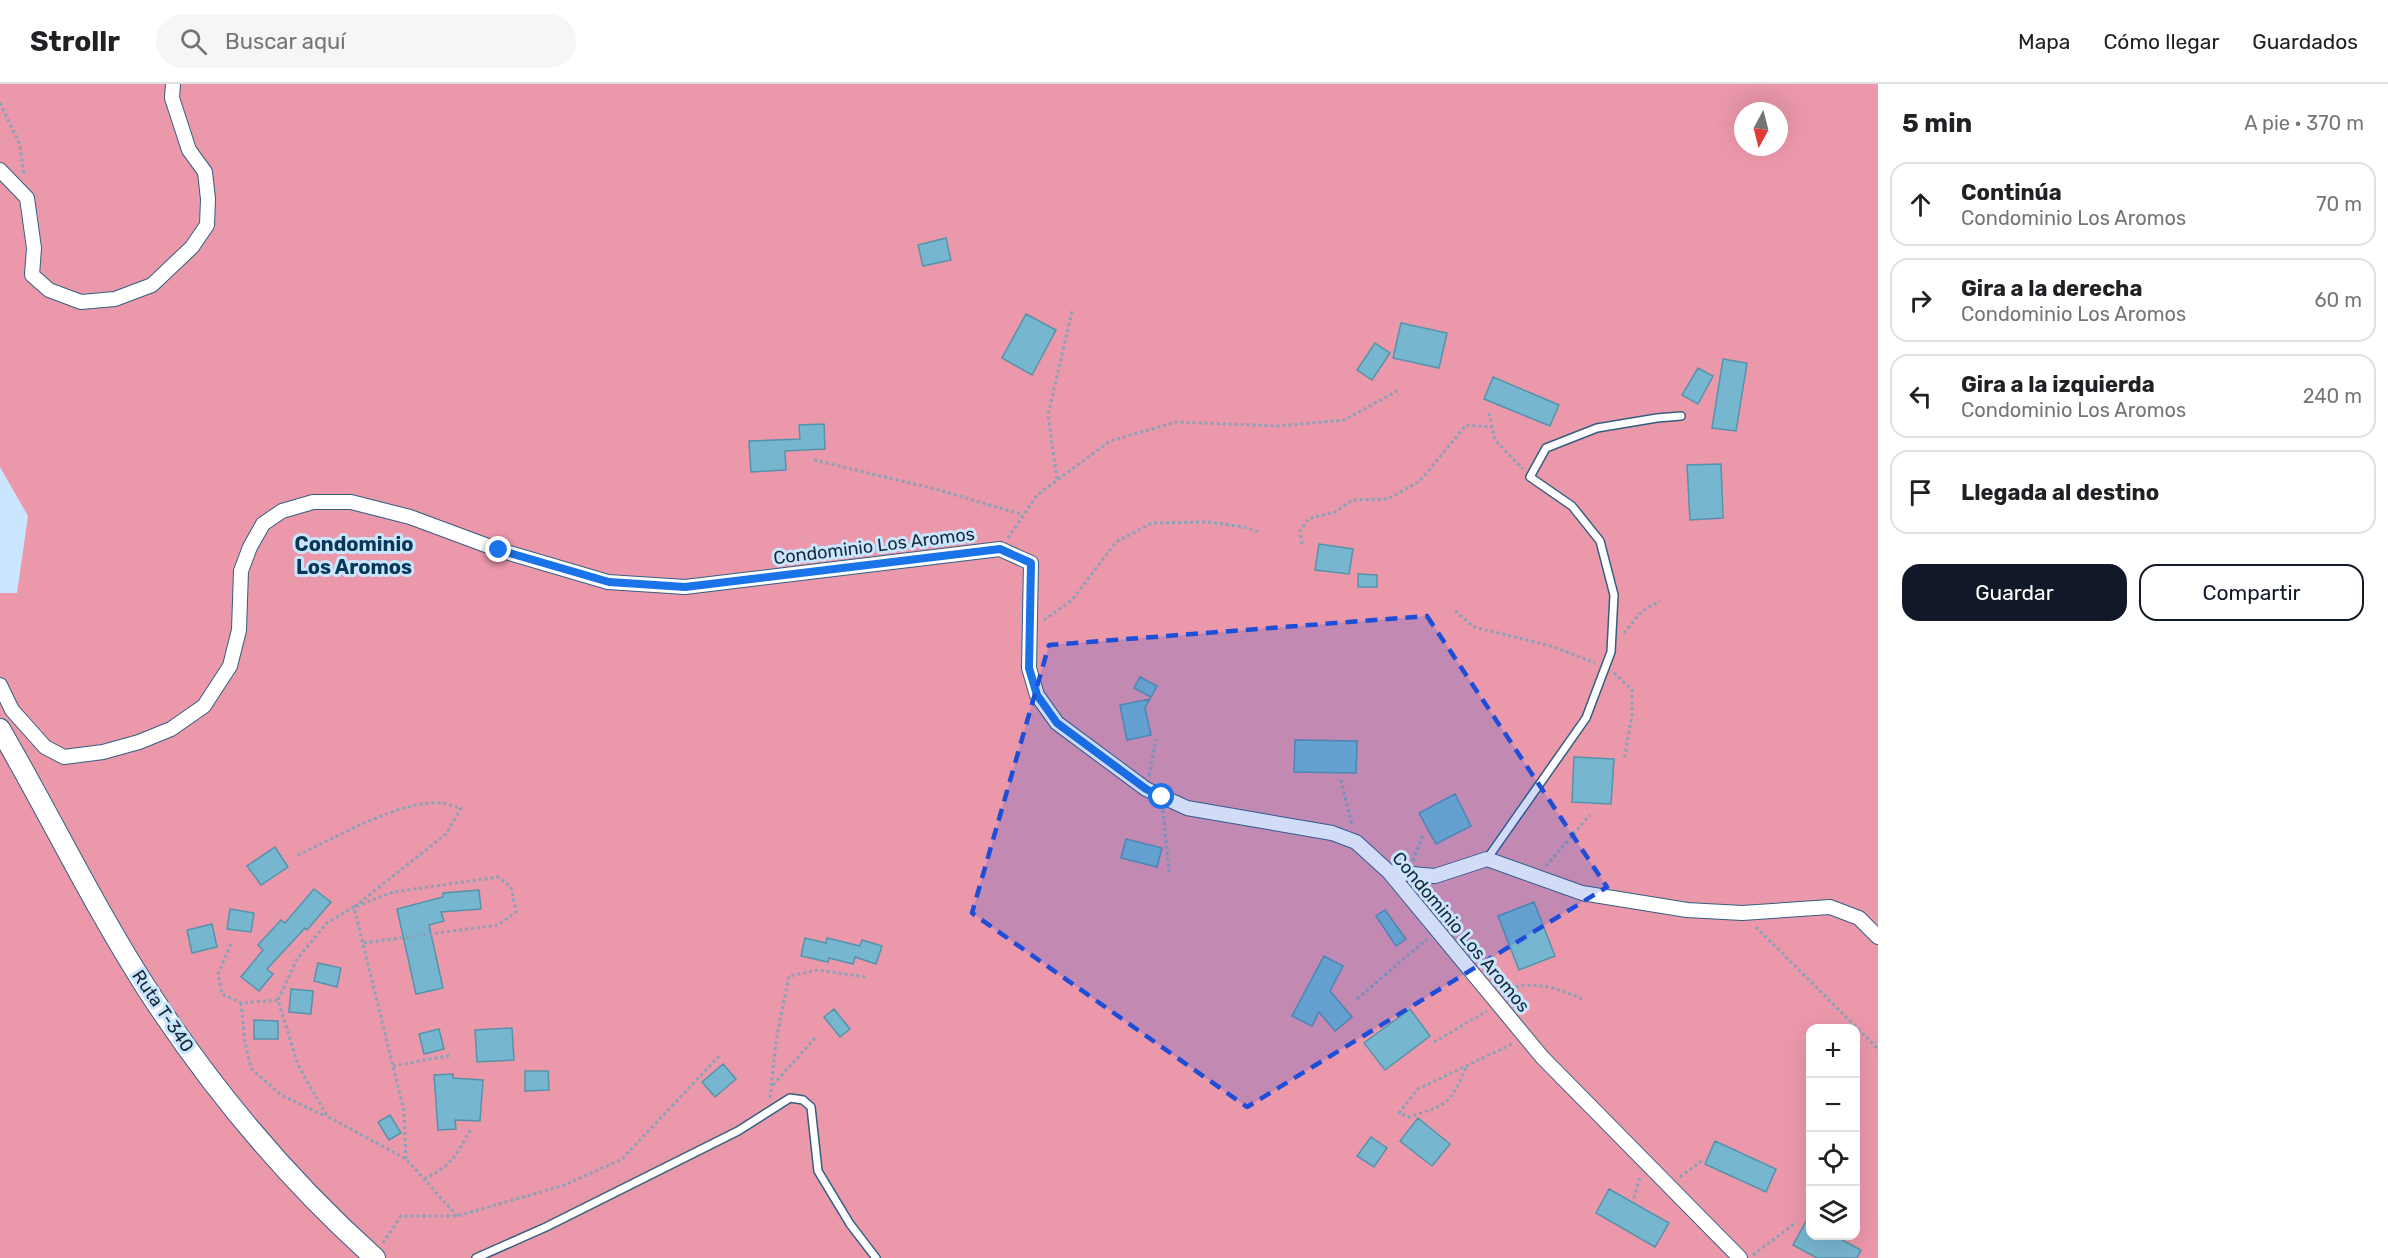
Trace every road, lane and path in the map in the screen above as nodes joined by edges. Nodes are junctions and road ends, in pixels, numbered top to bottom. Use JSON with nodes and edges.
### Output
{"nodes":[{"id":1,"x":173,"y":84,"type":"edge"},
{"id":2,"x":0,"y":103,"type":"edge"},
{"id":3,"x":0,"y":170,"type":"edge"},
{"id":4,"x":27,"y":198,"type":"junction"},
{"id":5,"x":1072,"y":311,"type":"dead end"},
{"id":6,"x":1399,"y":390,"type":"dead end"},
{"id":7,"x":1490,"y":413,"type":"dead end"},
{"id":8,"x":1681,"y":417,"type":"dead end"},
{"id":9,"x":1492,"y":427,"type":"junction"},
{"id":10,"x":814,"y":460,"type":"dead end"},
{"id":11,"x":1530,"y":477,"type":"junction"},
{"id":12,"x":1057,"y":479,"type":"junction"},
{"id":13,"x":1023,"y":515,"type":"junction"},
{"id":14,"x":1257,"y":532,"type":"dead end"},
{"id":15,"x":1302,"y":544,"type":"dead end"},
{"id":16,"x":1000,"y":549,"type":"junction"},
{"id":17,"x":1660,"y":601,"type":"dead end"},
{"id":18,"x":1455,"y":611,"type":"dead end"},
{"id":19,"x":1030,"y":630,"type":"junction"},
{"id":20,"x":1611,"y":652,"type":"junction"},
{"id":21,"x":1605,"y":667,"type":"junction"},
{"id":22,"x":0,"y":684,"type":"edge"},
{"id":23,"x":0,"y":729,"type":"edge"},
{"id":24,"x":1156,"y":739,"type":"dead end"},
{"id":25,"x":1624,"y":761,"type":"dead end"},
{"id":26,"x":1341,"y":780,"type":"dead end"},
{"id":27,"x":1146,"y":789,"type":"junction"},
{"id":28,"x":1162,"y":797,"type":"junction"},
{"id":29,"x":1590,"y":815,"type":"dead end"},
{"id":30,"x":1423,"y":834,"type":"dead end"},
{"id":31,"x":1356,"y":842,"type":"junction"},
{"id":32,"x":298,"y":855,"type":"dead end"},
{"id":33,"x":1487,"y":859,"type":"junction"},
{"id":34,"x":1169,"y":872,"type":"dead end"},
{"id":35,"x":1389,"y":872,"type":"junction"},
{"id":36,"x":1408,"y":874,"type":"junction"},
{"id":37,"x":1538,"y":877,"type":"junction"},
{"id":38,"x":354,"y":907,"type":"junction"},
{"id":39,"x":1742,"y":913,"type":"junction"},
{"id":40,"x":1438,"y":930,"type":"junction"},
{"id":41,"x":1878,"y":937,"type":"edge"},
{"id":42,"x":363,"y":943,"type":"junction"},
{"id":43,"x":231,"y":944,"type":"dead end"},
{"id":44,"x":866,"y":977,"type":"dead end"},
{"id":45,"x":1358,"y":999,"type":"dead end"},
{"id":46,"x":1495,"y":999,"type":"junction"},
{"id":47,"x":1582,"y":999,"type":"dead end"},
{"id":48,"x":278,"y":1000,"type":"junction"},
{"id":49,"x":241,"y":1003,"type":"junction"},
{"id":50,"x":1526,"y":1036,"type":"junction"},
{"id":51,"x":816,"y":1037,"type":"dead end"},
{"id":52,"x":1434,"y":1042,"type":"dead end"},
{"id":53,"x":1878,"y":1048,"type":"edge"},
{"id":54,"x":721,"y":1054,"type":"dead end"},
{"id":55,"x":452,"y":1055,"type":"dead end"},
{"id":56,"x":393,"y":1065,"type":"junction"},
{"id":57,"x":1466,"y":1068,"type":"junction"},
{"id":58,"x":771,"y":1086,"type":"junction"},
{"id":59,"x":769,"y":1112,"type":"junction"},
{"id":60,"x":327,"y":1116,"type":"junction"},
{"id":61,"x":471,"y":1129,"type":"dead end"},
{"id":62,"x":406,"y":1159,"type":"junction"},
{"id":63,"x":1703,"y":1160,"type":"dead end"},
{"id":64,"x":1645,"y":1161,"type":"junction"},
{"id":65,"x":424,"y":1179,"type":"junction"},
{"id":66,"x":1669,"y":1186,"type":"junction"},
{"id":67,"x":1634,"y":1198,"type":"dead end"},
{"id":68,"x":456,"y":1216,"type":"junction"},
{"id":69,"x":1794,"y":1224,"type":"dead end"},
{"id":70,"x":374,"y":1257,"type":"edge"},
{"id":71,"x":476,"y":1258,"type":"edge"},
{"id":72,"x":876,"y":1258,"type":"edge"},
{"id":73,"x":1740,"y":1258,"type":"edge"},
{"id":74,"x":1750,"y":1258,"type":"edge"}],
"edges":[{"from":1,"to":4,"type":"street"},
{"from":2,"to":4,"type":"path"},
{"from":3,"to":4,"type":"street"},
{"from":5,"to":12,"type":"path"},
{"from":6,"to":12,"type":"path"},
{"from":7,"to":9,"type":"path"},
{"from":8,"to":11,"type":"lane"},
{"from":9,"to":11,"type":"path"},
{"from":9,"to":15,"type":"path"},
{"from":10,"to":13,"type":"path"},
{"from":11,"to":20,"type":"lane"},
{"from":12,"to":13,"type":"path"},
{"from":13,"to":16,"type":"path"},
{"from":14,"to":19,"type":"path"},
{"from":16,"to":19,"type":"street","name":"Condominio Los Aromos"},
{"from":16,"to":22,"type":"street","name":"Condominio Los Aromos"},
{"from":17,"to":20,"type":"path"},
{"from":18,"to":21,"type":"path"},
{"from":19,"to":27,"type":"street","name":"Condominio Los Aromos"},
{"from":20,"to":21,"type":"lane"},
{"from":21,"to":25,"type":"path"},
{"from":21,"to":33,"type":"lane"},
{"from":23,"to":70,"type":"street","name":"Ruta T-340"},
{"from":24,"to":27,"type":"path"},
{"from":26,"to":31,"type":"path"},
{"from":27,"to":28,"type":"street","name":"Condominio Los Aromos"},
{"from":28,"to":31,"type":"street","name":"Condominio Los Aromos"},
{"from":28,"to":34,"type":"path"},
{"from":29,"to":37,"type":"path"},
{"from":30,"to":36,"type":"path"},
{"from":31,"to":35,"type":"street","name":"Condominio Los Aromos"},
{"from":32,"to":38,"type":"path"},
{"from":33,"to":36,"type":"street"},
{"from":33,"to":37,"type":"street"},
{"from":35,"to":36,"type":"street"},
{"from":35,"to":40,"type":"street","name":"Condominio Los Aromos"},
{"from":37,"to":39,"type":"street"},
{"from":38,"to":42,"type":"path"},
{"from":38,"to":42,"type":"path"},
{"from":38,"to":48,"type":"path"},
{"from":39,"to":41,"type":"street"},
{"from":39,"to":53,"type":"path"},
{"from":40,"to":45,"type":"path"},
{"from":40,"to":46,"type":"street","name":"Condominio Los Aromos"},
{"from":42,"to":56,"type":"path"},
{"from":43,"to":49,"type":"path"},
{"from":44,"to":58,"type":"path"},
{"from":46,"to":47,"type":"path"},
{"from":46,"to":50,"type":"street","name":"Condominio Los Aromos"},
{"from":46,"to":52,"type":"path"},
{"from":48,"to":49,"type":"path"},
{"from":48,"to":60,"type":"path"},
{"from":49,"to":60,"type":"path"},
{"from":50,"to":57,"type":"path"},
{"from":50,"to":64,"type":"street","name":"Condominio Los Aromos"},
{"from":51,"to":58,"type":"path"},
{"from":54,"to":68,"type":"path"},
{"from":55,"to":56,"type":"path"},
{"from":56,"to":62,"type":"path"},
{"from":57,"to":57,"type":"path"},
{"from":58,"to":59,"type":"path"},
{"from":59,"to":71,"type":"lane"},
{"from":59,"to":72,"type":"lane"},
{"from":60,"to":62,"type":"path"},
{"from":61,"to":65,"type":"path"},
{"from":62,"to":65,"type":"path"},
{"from":63,"to":66,"type":"path"},
{"from":64,"to":66,"type":"street","name":"Condominio Los Aromos"},
{"from":64,"to":67,"type":"path"},
{"from":65,"to":68,"type":"path"},
{"from":66,"to":73,"type":"street","name":"Condominio Los Aromos"},
{"from":68,"to":70,"type":"path"},
{"from":69,"to":74,"type":"path"}]}
